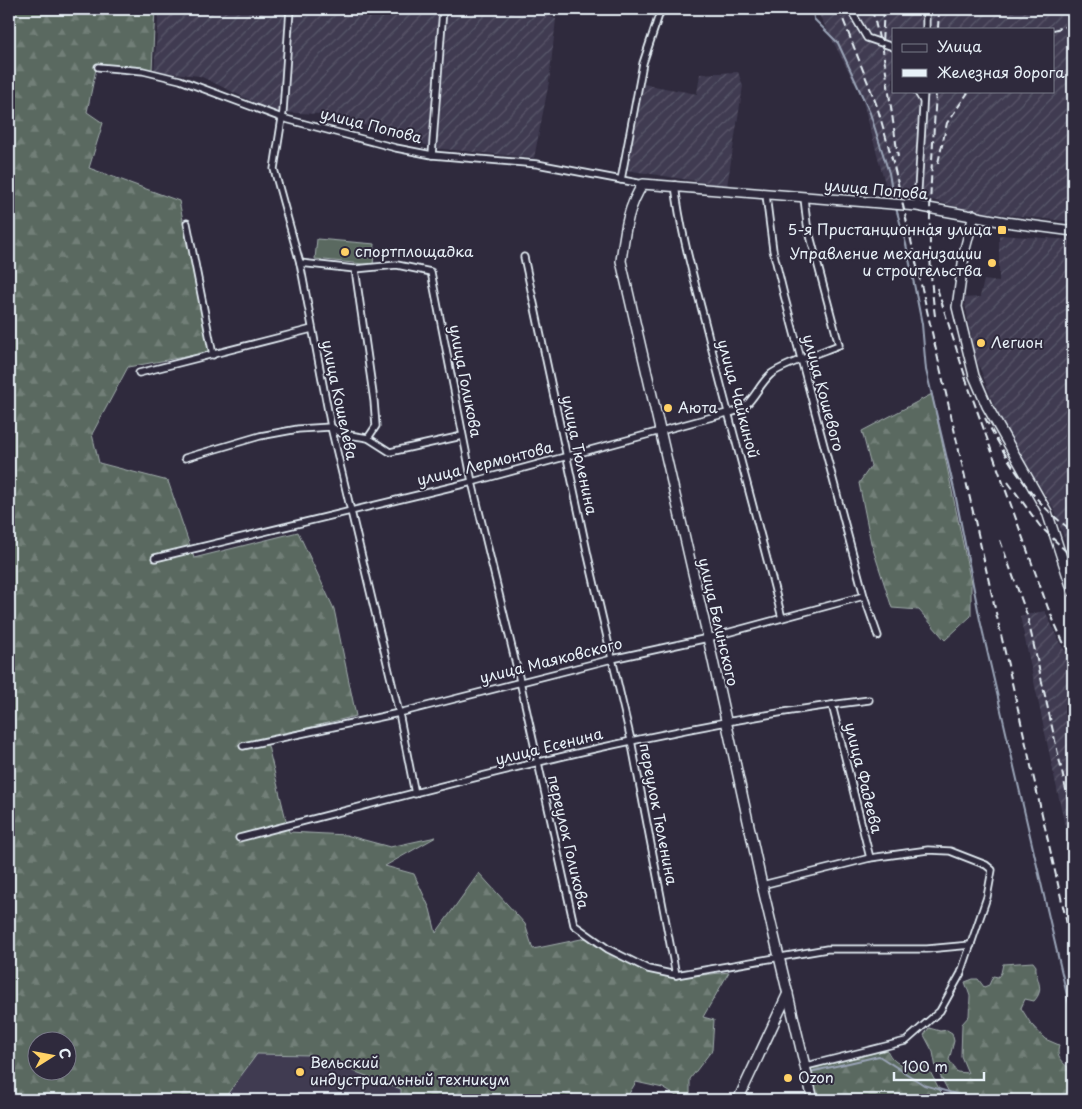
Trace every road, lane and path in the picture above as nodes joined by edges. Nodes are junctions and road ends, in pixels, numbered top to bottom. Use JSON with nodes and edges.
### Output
{"nodes":[{"id":1,"x":290,"y":9,"type":"edge"},
{"id":2,"x":444,"y":9,"type":"edge"},
{"id":3,"x":664,"y":9,"type":"edge"},
{"id":4,"x":850,"y":9,"type":"edge"},
{"id":5,"x":926,"y":9,"type":"edge"},
{"id":6,"x":926,"y":28,"type":"edge"},
{"id":7,"x":892,"y":48,"type":"edge"},
{"id":8,"x":98,"y":67,"type":"dead end"},
{"id":9,"x":918,"y":92,"type":"edge"},
{"id":10,"x":924,"y":92,"type":"edge"},
{"id":11,"x":923,"y":101,"type":"junction"},
{"id":12,"x":282,"y":118,"type":"junction"},
{"id":13,"x":432,"y":155,"type":"junction"},
{"id":14,"x":621,"y":180,"type":"junction"},
{"id":15,"x":643,"y":184,"type":"junction"},
{"id":16,"x":675,"y":185,"type":"junction"},
{"id":17,"x":766,"y":195,"type":"junction"},
{"id":18,"x":804,"y":198,"type":"junction"},
{"id":19,"x":917,"y":206,"type":"junction"},
{"id":20,"x":974,"y":215,"type":"junction"},
{"id":21,"x":187,"y":223,"type":"dead end"},
{"id":22,"x":1073,"y":231,"type":"edge"},
{"id":23,"x":524,"y":257,"type":"dead end"},
{"id":24,"x":300,"y":263,"type":"junction"},
{"id":25,"x":355,"y":269,"type":"junction"},
{"id":26,"x":312,"y":330,"type":"junction"},
{"id":27,"x":213,"y":355,"type":"junction"},
{"id":28,"x":802,"y":361,"type":"junction"},
{"id":29,"x":139,"y":372,"type":"dead end"},
{"id":30,"x":727,"y":413,"type":"junction"},
{"id":31,"x":331,"y":428,"type":"junction"},
{"id":32,"x":659,"y":430,"type":"junction"},
{"id":33,"x":462,"y":436,"type":"junction"},
{"id":34,"x":368,"y":438,"type":"junction"},
{"id":35,"x":566,"y":456,"type":"junction"},
{"id":36,"x":185,"y":458,"type":"dead end"},
{"id":37,"x":472,"y":482,"type":"junction"},
{"id":38,"x":350,"y":510,"type":"junction"},
{"id":39,"x":155,"y":558,"type":"dead end"},
{"id":40,"x":1073,"y":592,"type":"edge"},
{"id":41,"x":864,"y":596,"type":"junction"},
{"id":42,"x":782,"y":618,"type":"junction"},
{"id":43,"x":878,"y":636,"type":"dead end"},
{"id":44,"x":708,"y":638,"type":"junction"},
{"id":45,"x":612,"y":659,"type":"junction"},
{"id":46,"x":520,"y":681,"type":"junction"},
{"id":47,"x":869,"y":700,"type":"dead end"},
{"id":48,"x":832,"y":705,"type":"junction"},
{"id":49,"x":398,"y":713,"type":"junction"},
{"id":50,"x":727,"y":722,"type":"junction"},
{"id":51,"x":630,"y":740,"type":"junction"},
{"id":52,"x":243,"y":746,"type":"dead end"},
{"id":53,"x":538,"y":763,"type":"junction"},
{"id":54,"x":415,"y":794,"type":"junction"},
{"id":55,"x":239,"y":838,"type":"dead end"},
{"id":56,"x":870,"y":858,"type":"junction"},
{"id":57,"x":762,"y":885,"type":"junction"},
{"id":58,"x":971,"y":945,"type":"junction"},
{"id":59,"x":781,"y":958,"type":"junction"},
{"id":60,"x":676,"y":975,"type":"junction"},
{"id":61,"x":788,"y":993,"type":"junction"},
{"id":62,"x":806,"y":1066,"type":"junction"},
{"id":63,"x":738,"y":1100,"type":"edge"},
{"id":64,"x":813,"y":1100,"type":"edge"}],
"edges":[{"from":1,"to":12,"type":"street","name":"улица Кошелева"},
{"from":2,"to":13,"type":"street"},
{"from":3,"to":14,"type":"street"},
{"from":4,"to":7,"type":"street"},
{"from":5,"to":6,"type":"street"},
{"from":8,"to":12,"type":"street","name":"улица Попова"},
{"from":9,"to":11,"type":"street"},
{"from":10,"to":11,"type":"street"},
{"from":11,"to":19,"type":"street"},
{"from":12,"to":13,"type":"street","name":"улица Попова"},
{"from":12,"to":24,"type":"street","name":"улица Кошелева"},
{"from":13,"to":14,"type":"street","name":"улица Попова"},
{"from":14,"to":15,"type":"street","name":"улица Попова"},
{"from":15,"to":16,"type":"street"},
{"from":15,"to":32,"type":"street","name":"улица Белинского"},
{"from":16,"to":17,"type":"street","name":"улица Попова"},
{"from":16,"to":30,"type":"street","name":"улица Чайкиной"},
{"from":17,"to":18,"type":"street","name":"улица Попова"},
{"from":17,"to":28,"type":"street","name":"улица Кошевого"},
{"from":18,"to":19,"type":"street","name":"улица Попова"},
{"from":18,"to":28,"type":"street","name":"улица Лермонтова"},
{"from":19,"to":20,"type":"street","name":"улица Попова"},
{"from":20,"to":22,"type":"street","name":"улица Попова"},
{"from":20,"to":40,"type":"street"},
{"from":21,"to":27,"type":"street"},
{"from":23,"to":35,"type":"street","name":"улица Тюленина"},
{"from":24,"to":25,"type":"street","name":"улица Голикова"},
{"from":24,"to":26,"type":"street","name":"улица Кошелева"},
{"from":25,"to":33,"type":"street","name":"улица Голикова"},
{"from":25,"to":34,"type":"street"},
{"from":26,"to":27,"type":"street"},
{"from":26,"to":31,"type":"street","name":"улица Кошелева"},
{"from":27,"to":29,"type":"street"},
{"from":28,"to":30,"type":"street","name":"улица Лермонтова"},
{"from":28,"to":41,"type":"street","name":"улица Кошевого"},
{"from":30,"to":32,"type":"street","name":"улица Лермонтова"},
{"from":30,"to":42,"type":"street","name":"улица Чайкиной"},
{"from":31,"to":34,"type":"street"},
{"from":31,"to":36,"type":"street"},
{"from":31,"to":38,"type":"street","name":"улица Кошелева"},
{"from":32,"to":35,"type":"street","name":"улица Лермонтова"},
{"from":32,"to":44,"type":"street","name":"улица Белинского"},
{"from":33,"to":34,"type":"street"},
{"from":33,"to":37,"type":"street","name":"улица Голикова"},
{"from":35,"to":37,"type":"street","name":"улица Лермонтова"},
{"from":35,"to":45,"type":"street","name":"улица Тюленина"},
{"from":37,"to":38,"type":"street","name":"улица Лермонтова"},
{"from":37,"to":46,"type":"street","name":"улица Голикова"},
{"from":38,"to":39,"type":"street","name":"улица Лермонтова"},
{"from":38,"to":49,"type":"street","name":"улица Кошелева"},
{"from":41,"to":42,"type":"street","name":"улица Маяковского"},
{"from":41,"to":43,"type":"street","name":"улица Кошевого"},
{"from":42,"to":44,"type":"street","name":"улица Маяковского"},
{"from":44,"to":45,"type":"street","name":"улица Маяковского"},
{"from":44,"to":50,"type":"street","name":"улица Белинского"},
{"from":45,"to":46,"type":"street","name":"улица Маяковского"},
{"from":45,"to":51,"type":"street","name":"переулок Тюленина"},
{"from":46,"to":49,"type":"street","name":"улица Маяковского"},
{"from":46,"to":53,"type":"street","name":"переулок Голикова"},
{"from":47,"to":48,"type":"street","name":"улица Есенина"},
{"from":48,"to":50,"type":"street","name":"улица Есенина"},
{"from":48,"to":56,"type":"street","name":"улица Фадеева"},
{"from":49,"to":52,"type":"street","name":"улица Маяковского"},
{"from":49,"to":54,"type":"street","name":"улица Кошелева"},
{"from":50,"to":51,"type":"street","name":"улица Есенина"},
{"from":50,"to":57,"type":"street","name":"улица Белинского"},
{"from":51,"to":53,"type":"street","name":"улица Есенина"},
{"from":51,"to":60,"type":"street","name":"переулок Тюленина"},
{"from":53,"to":54,"type":"street","name":"улица Есенина"},
{"from":53,"to":60,"type":"street","name":"переулок Голикова"},
{"from":54,"to":55,"type":"street","name":"улица Есенина"},
{"from":56,"to":57,"type":"street"},
{"from":56,"to":58,"type":"street"},
{"from":57,"to":59,"type":"street","name":"улица Белинского"},
{"from":58,"to":59,"type":"street"},
{"from":58,"to":62,"type":"street"},
{"from":59,"to":60,"type":"street"},
{"from":59,"to":61,"type":"street","name":"улица Белинского"},
{"from":61,"to":62,"type":"street","name":"улица Белинского"},
{"from":61,"to":63,"type":"street"},
{"from":62,"to":64,"type":"street","name":"улица Белинского"}]}
